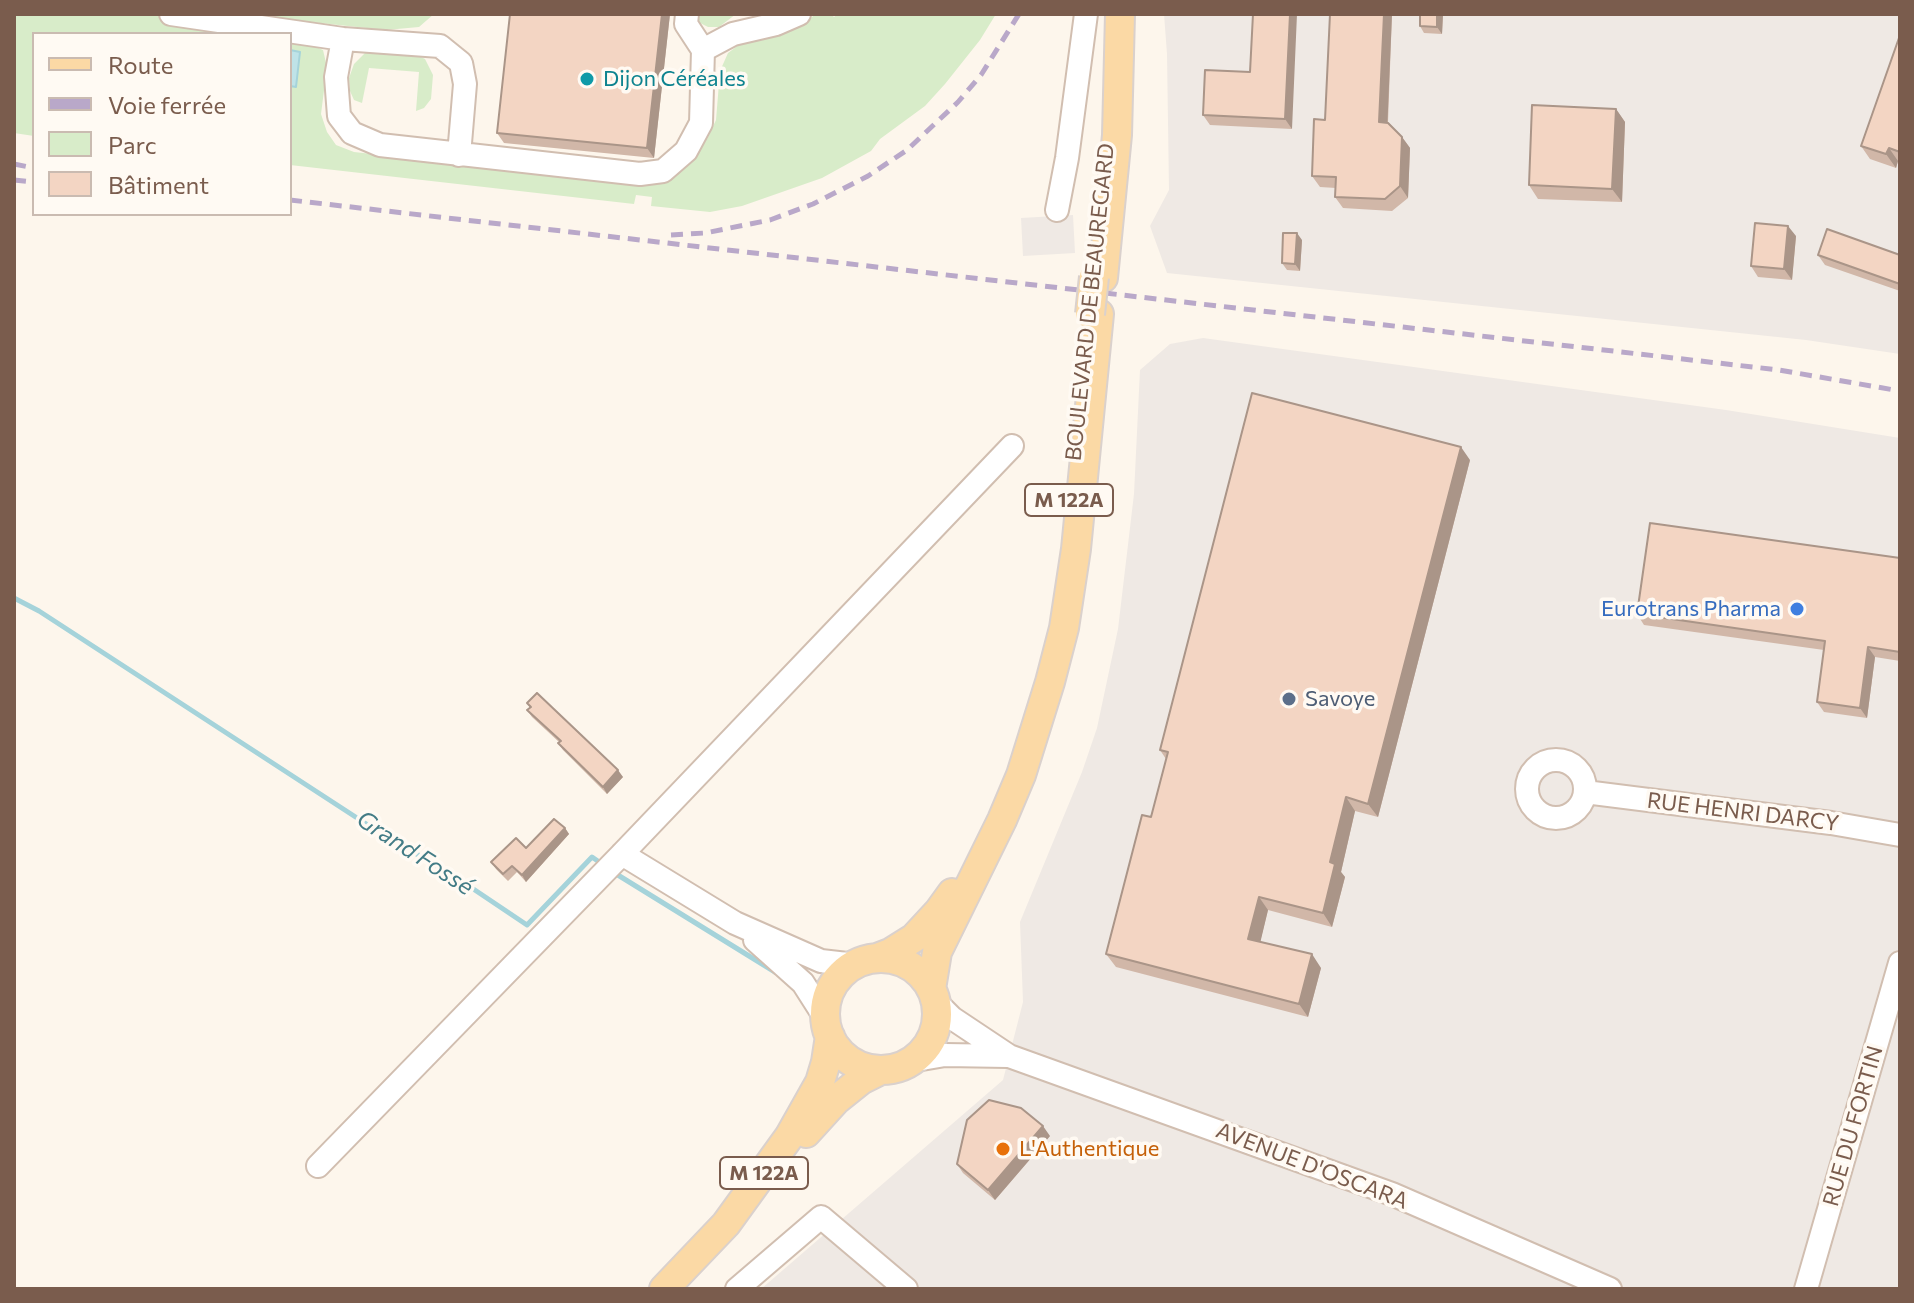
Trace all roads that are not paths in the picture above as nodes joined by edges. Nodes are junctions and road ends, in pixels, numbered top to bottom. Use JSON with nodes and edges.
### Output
{"nodes":[{"id":1,"x":171,"y":14,"type":"edge"},
{"id":2,"x":687,"y":14,"type":"edge"},
{"id":3,"x":799,"y":14,"type":"edge"},
{"id":4,"x":1086,"y":14,"type":"edge"},
{"id":5,"x":1110,"y":14,"type":"edge"},
{"id":6,"x":1120,"y":14,"type":"edge"},
{"id":7,"x":343,"y":39,"type":"junction"},
{"id":8,"x":703,"y":50,"type":"junction"},
{"id":9,"x":459,"y":155,"type":"junction"},
{"id":10,"x":1057,"y":210,"type":"dead end"},
{"id":11,"x":1098,"y":278,"type":"junction"},
{"id":12,"x":1012,"y":446,"type":"dead end"},
{"id":13,"x":1044,"y":683,"type":"junction"},
{"id":14,"x":1585,"y":792,"type":"dead end"},
{"id":15,"x":1900,"y":835,"type":"edge"},
{"id":16,"x":622,"y":854,"type":"junction"},
{"id":17,"x":735,"y":923,"type":"junction"},
{"id":18,"x":866,"y":962,"type":"junction"},
{"id":19,"x":1900,"y":963,"type":"edge"},
{"id":20,"x":934,"y":996,"type":"junction"},
{"id":21,"x":828,"y":1028,"type":"junction"},
{"id":22,"x":1009,"y":1056,"type":"junction"},
{"id":23,"x":910,"y":1061,"type":"junction"},
{"id":24,"x":881,"y":1070,"type":"junction"},
{"id":25,"x":318,"y":1166,"type":"dead end"},
{"id":26,"x":664,"y":1289,"type":"edge"},
{"id":27,"x":681,"y":1289,"type":"edge"},
{"id":28,"x":737,"y":1289,"type":"edge"},
{"id":29,"x":906,"y":1289,"type":"edge"},
{"id":30,"x":1610,"y":1289,"type":"edge"},
{"id":31,"x":1806,"y":1289,"type":"edge"}],
"edges":[{"from":1,"to":7,"type":"street"},
{"from":2,"to":8,"type":"street"},
{"from":3,"to":8,"type":"street"},
{"from":4,"to":10,"type":"street"},
{"from":5,"to":11,"type":"main road","name":"BOULEVARD DE BEAUREGARD","number":"M 122A"},
{"from":6,"to":11,"type":"main road","name":"BOULEVARD DE BEAUREGARD","number":"M 122A"},
{"from":7,"to":9,"type":"street"},
{"from":7,"to":9,"type":"street"},
{"from":8,"to":9,"type":"street"},
{"from":11,"to":13,"type":"main road","name":"BOULEVARD DE BEAUREGARD","number":"M 122A","bridge":true},
{"from":12,"to":16,"type":"street"},
{"from":13,"to":18,"type":"main road","number":"M 122A"},
{"from":13,"to":20,"type":"main road","number":"M 122A"},
{"from":14,"to":15,"type":"street","name":"RUE HENRI DARCY"},
{"from":16,"to":17,"type":"street"},
{"from":16,"to":25,"type":"street"},
{"from":17,"to":18,"type":"street"},
{"from":17,"to":21,"type":"street"},
{"from":18,"to":20,"type":"main road"},
{"from":18,"to":21,"type":"main road"},
{"from":19,"to":31,"type":"street","name":"RUE DU FORTIN"},
{"from":20,"to":22,"type":"street","name":"AVENUE D'OSCARA"},
{"from":20,"to":23,"type":"main road"},
{"from":21,"to":24,"type":"main road"},
{"from":21,"to":26,"type":"main road","number":"M 122A"},
{"from":22,"to":23,"type":"street","name":"AVENUE D'OSCARA"},
{"from":22,"to":30,"type":"street","name":"AVENUE D'OSCARA"},
{"from":23,"to":24,"type":"main road"},
{"from":24,"to":27,"type":"main road","number":"M 122A"},
{"from":28,"to":29,"type":"street"}]}
